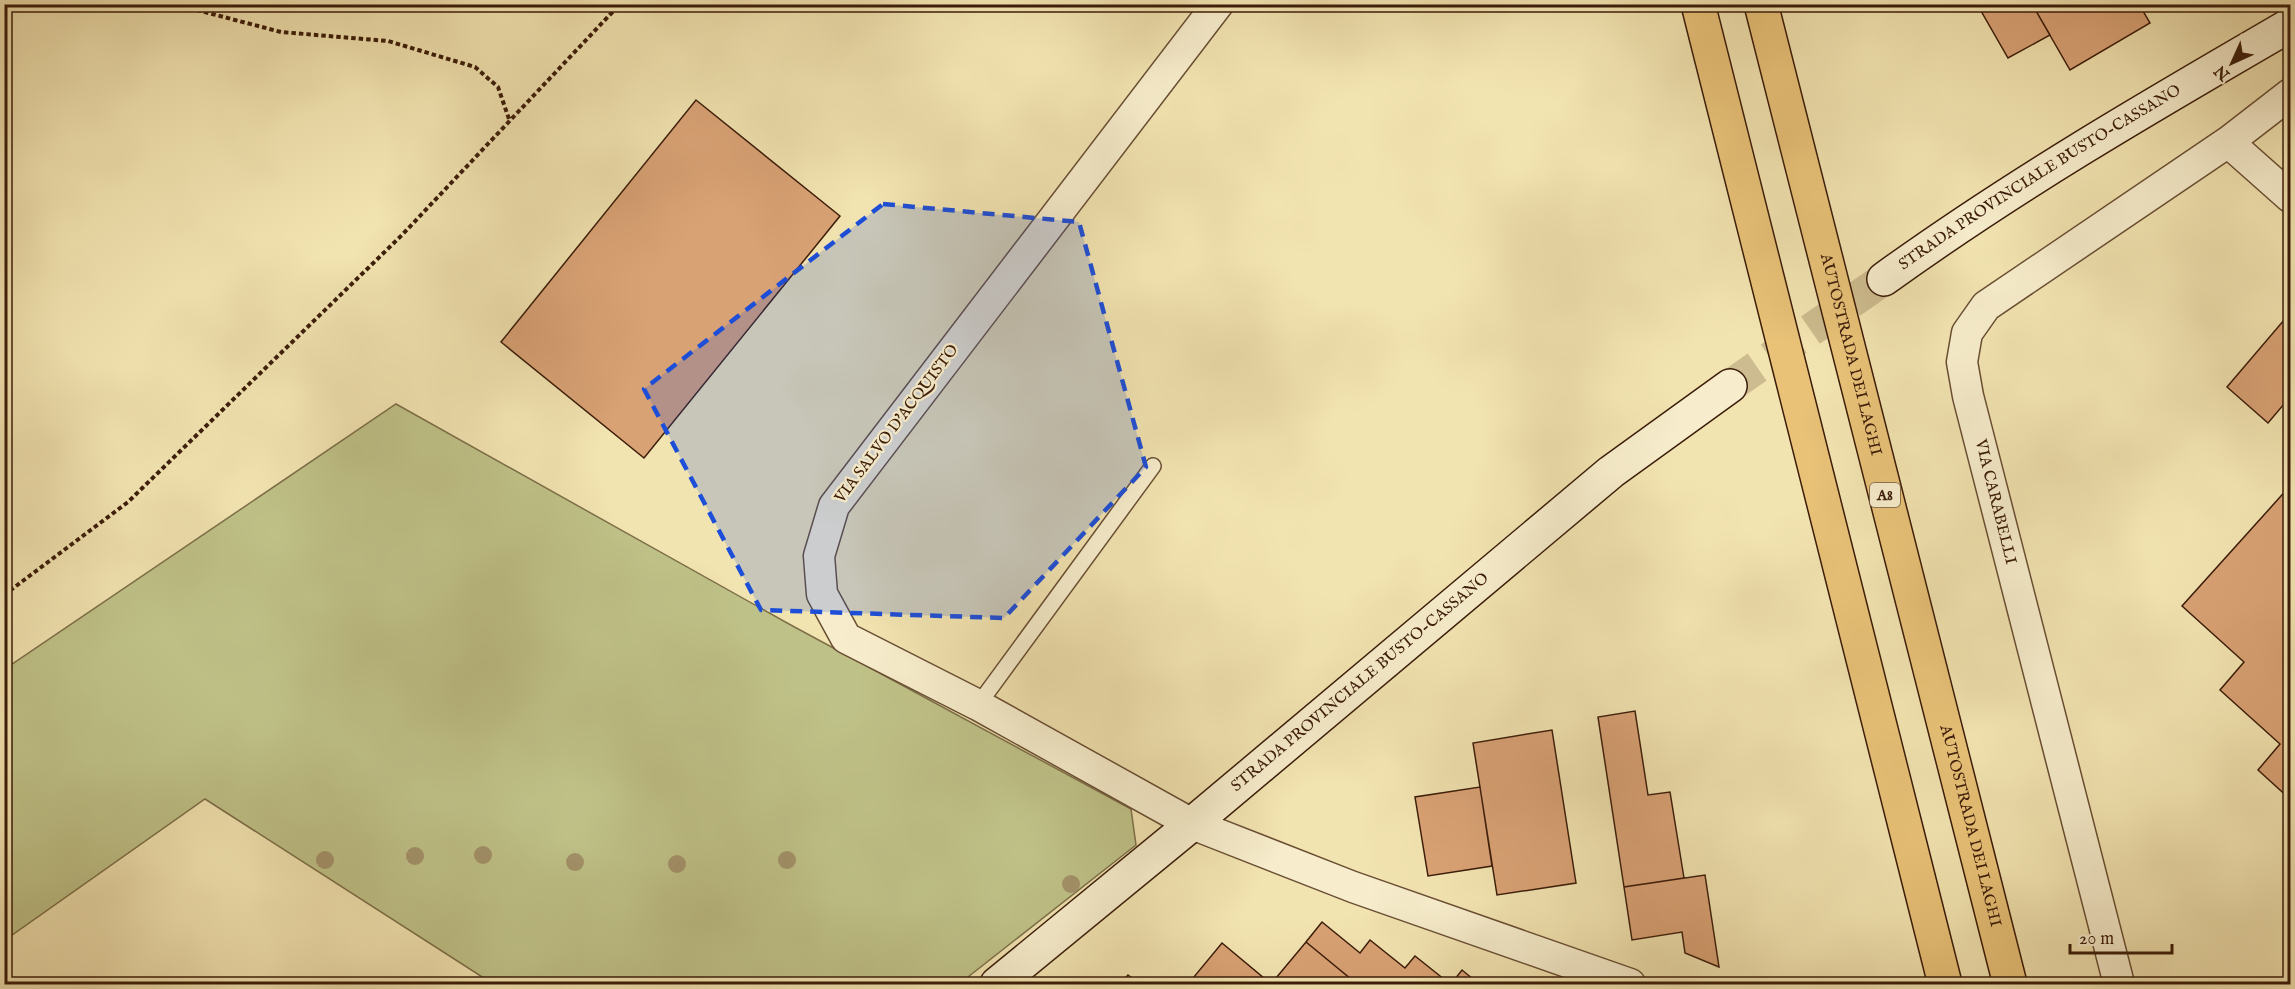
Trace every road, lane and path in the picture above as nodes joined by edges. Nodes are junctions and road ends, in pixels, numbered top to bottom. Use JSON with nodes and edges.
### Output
{"nodes":[{"id":1,"x":183,"y":4,"type":"edge"},
{"id":2,"x":620,"y":4,"type":"edge"},
{"id":3,"x":1218,"y":4,"type":"edge"},
{"id":4,"x":1698,"y":4,"type":"edge"},
{"id":5,"x":1761,"y":4,"type":"edge"},
{"id":6,"x":2290,"y":25,"type":"edge"},
{"id":7,"x":2290,"y":94,"type":"edge"},
{"id":8,"x":510,"y":122,"type":"junction"},
{"id":9,"x":2228,"y":142,"type":"junction"},
{"id":10,"x":2290,"y":197,"type":"edge"},
{"id":11,"x":1884,"y":279,"type":"tunnel mouth"},
{"id":12,"x":1730,"y":386,"type":"tunnel mouth"},
{"id":13,"x":1153,"y":466,"type":"dead end"},
{"id":14,"x":4,"y":595,"type":"edge"},
{"id":15,"x":978,"y":705,"type":"junction"},
{"id":16,"x":1192,"y":824,"type":"junction"},
{"id":17,"x":997,"y":984,"type":"edge"},
{"id":18,"x":1630,"y":984,"type":"edge"},
{"id":19,"x":1945,"y":984,"type":"edge"},
{"id":20,"x":2010,"y":984,"type":"edge"},
{"id":21,"x":2119,"y":984,"type":"edge"}],
"edges":[{"from":1,"to":8,"type":"path"},
{"from":2,"to":8,"type":"path"},
{"from":3,"to":15,"type":"street","name":"VIA SALVO D'ACQUISTO"},
{"from":4,"to":19,"type":"highway"},
{"from":5,"to":20,"type":"highway","name":"AUTOSTRADA DEI LAGHI","number":"A8"},
{"from":6,"to":11,"type":"main road","name":"STRADA PROVINCIALE BUSTO-CASSANO"},
{"from":7,"to":9,"type":"street","name":"VIA CARABELLI"},
{"from":8,"to":14,"type":"path"},
{"from":9,"to":10,"type":"street"},
{"from":9,"to":21,"type":"street","name":"VIA CARABELLI"},
{"from":12,"to":16,"type":"main road","name":"STRADA PROVINCIALE BUSTO-CASSANO"},
{"from":13,"to":15,"type":"lane"},
{"from":15,"to":16,"type":"street","name":"VIA SALVO D'ACQUISTO"},
{"from":16,"to":17,"type":"main road","name":"STRADA PROVINCIALE BUSTO-CASSANO"},
{"from":16,"to":18,"type":"street","name":"VIA SALVO D'ACQUISTO"}]}
